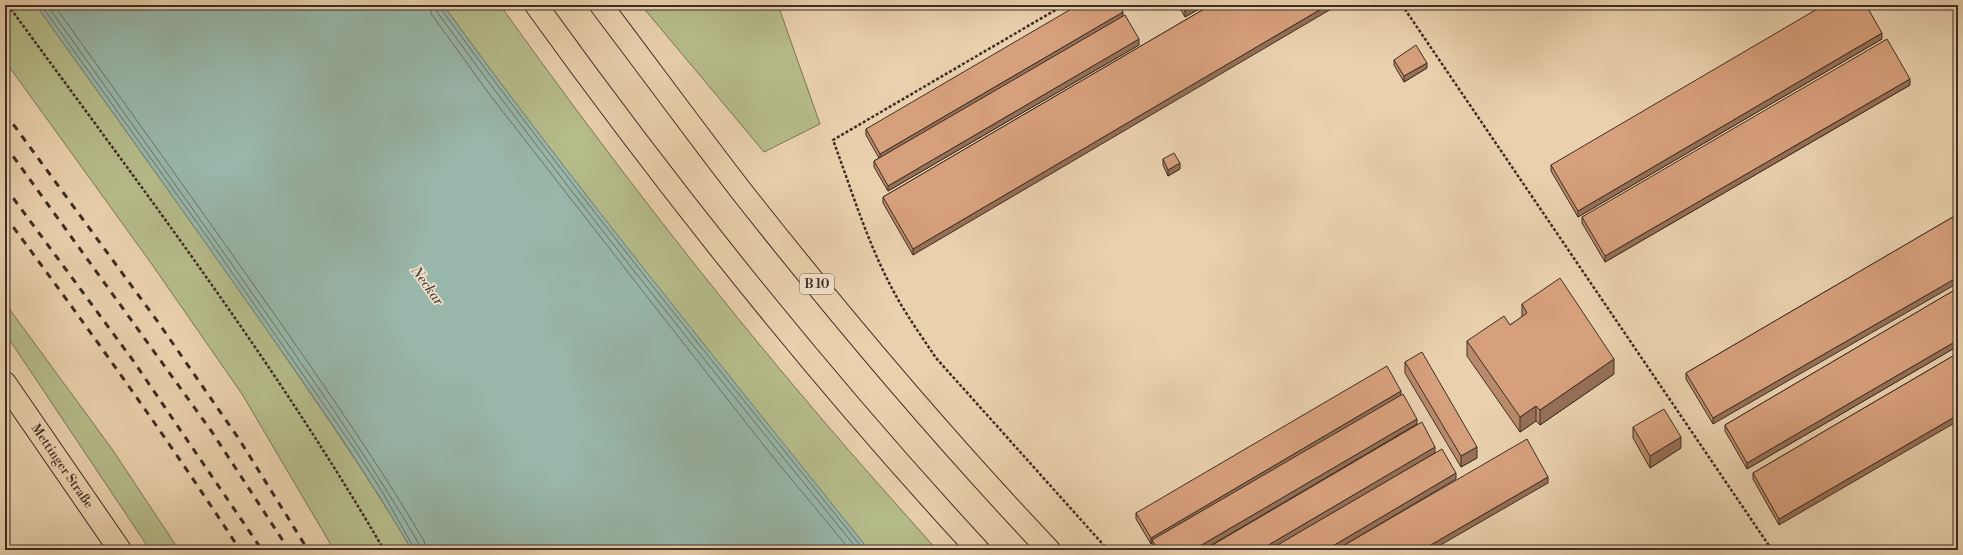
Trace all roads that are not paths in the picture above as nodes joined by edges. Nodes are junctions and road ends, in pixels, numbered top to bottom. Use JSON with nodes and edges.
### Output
{"nodes":[{"id":1,"x":536,"y":5,"type":"edge"},
{"id":2,"x":600,"y":5,"type":"edge"},
{"id":3,"x":5,"y":382,"type":"edge"},
{"id":4,"x":120,"y":550,"type":"edge"},
{"id":5,"x":978,"y":550,"type":"edge"},
{"id":6,"x":1049,"y":550,"type":"edge"}],
"edges":[{"from":1,"to":5,"type":"main road"},
{"from":2,"to":6,"type":"main road","number":"B 10"},
{"from":3,"to":4,"type":"main road","name":"Mettinger Straße"}]}
